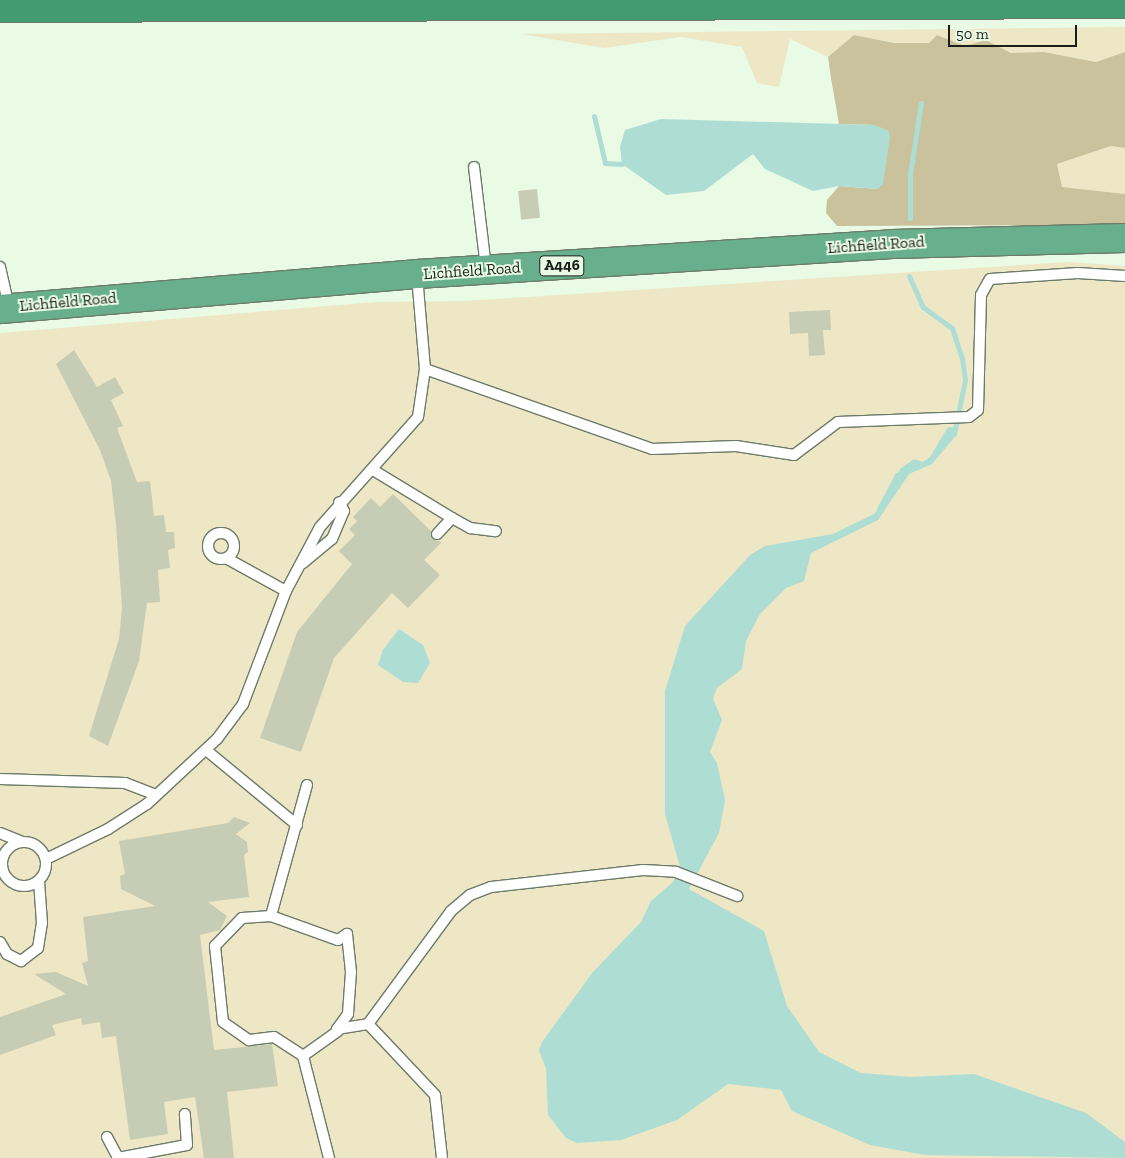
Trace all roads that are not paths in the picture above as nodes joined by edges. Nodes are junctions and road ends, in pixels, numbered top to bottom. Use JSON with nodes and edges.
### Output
{"nodes":[{"id":1,"x":1125,"y":4,"type":"edge"},
{"id":2,"x":0,"y":8,"type":"edge"},
{"id":3,"x":289,"y":8,"type":"junction"},
{"id":4,"x":0,"y":28,"type":"edge"},
{"id":5,"x":474,"y":167,"type":"dead end"},
{"id":6,"x":1125,"y":238,"type":"edge"},
{"id":7,"x":0,"y":267,"type":"edge"},
{"id":8,"x":486,"y":270,"type":"junction"},
{"id":9,"x":417,"y":274,"type":"junction"},
{"id":10,"x":1125,"y":276,"type":"edge"},
{"id":11,"x":4,"y":308,"type":"edge"},
{"id":12,"x":426,"y":369,"type":"junction"},
{"id":13,"x":373,"y":470,"type":"junction"},
{"id":14,"x":339,"y":502,"type":"junction"},
{"id":15,"x":452,"y":518,"type":"junction"},
{"id":16,"x":496,"y":531,"type":"dead end"},
{"id":17,"x":437,"y":534,"type":"dead end"},
{"id":18,"x":226,"y":558,"type":"dead end"},
{"id":19,"x":300,"y":564,"type":"junction"},
{"id":20,"x":286,"y":591,"type":"junction"},
{"id":21,"x":206,"y":750,"type":"junction"},
{"id":22,"x":0,"y":779,"type":"edge"},
{"id":23,"x":307,"y":785,"type":"dead end"},
{"id":24,"x":156,"y":795,"type":"junction"},
{"id":25,"x":296,"y":825,"type":"junction"},
{"id":26,"x":0,"y":833,"type":"edge"},
{"id":27,"x":22,"y":842,"type":"junction"},
{"id":28,"x":2,"y":850,"type":"edge"},
{"id":29,"x":46,"y":859,"type":"junction"},
{"id":30,"x":1,"y":870,"type":"edge"},
{"id":31,"x":39,"y":881,"type":"junction"},
{"id":32,"x":4,"y":882,"type":"edge"},
{"id":33,"x":737,"y":896,"type":"dead end"},
{"id":34,"x":276,"y":899,"type":"junction"},
{"id":35,"x":271,"y":916,"type":"junction"},
{"id":36,"x":284,"y":920,"type":"junction"},
{"id":37,"x":0,"y":942,"type":"edge"},
{"id":38,"x":348,"y":1014,"type":"junction"},
{"id":39,"x":368,"y":1024,"type":"junction"},
{"id":40,"x":338,"y":1031,"type":"junction"},
{"id":41,"x":303,"y":1056,"type":"junction"},
{"id":42,"x":185,"y":1114,"type":"dead end"},
{"id":43,"x":107,"y":1137,"type":"dead end"},
{"id":44,"x":118,"y":1158,"type":"edge"},
{"id":45,"x":329,"y":1158,"type":"edge"},
{"id":46,"x":442,"y":1158,"type":"edge"}],
"edges":[{"from":1,"to":3,"type":"highway"},
{"from":2,"to":3,"type":"highway"},
{"from":3,"to":4,"type":"highway"},
{"from":5,"to":8,"type":"lane"},
{"from":6,"to":8,"type":"highway","name":"Lichfield Road","number":"A446"},
{"from":7,"to":11,"type":"lane"},
{"from":8,"to":9,"type":"highway","name":"Lichfield Road","number":"A446"},
{"from":9,"to":11,"type":"highway","name":"Lichfield Road","number":"A446"},
{"from":9,"to":12,"type":"lane"},
{"from":10,"to":12,"type":"lane"},
{"from":12,"to":13,"type":"lane"},
{"from":13,"to":14,"type":"lane"},
{"from":13,"to":15,"type":"lane"},
{"from":14,"to":19,"type":"lane"},
{"from":14,"to":19,"type":"lane"},
{"from":15,"to":16,"type":"lane"},
{"from":15,"to":17,"type":"lane"},
{"from":18,"to":20,"type":"lane"},
{"from":19,"to":20,"type":"lane"},
{"from":20,"to":21,"type":"lane"},
{"from":21,"to":24,"type":"lane"},
{"from":21,"to":25,"type":"lane"},
{"from":22,"to":24,"type":"lane"},
{"from":23,"to":25,"type":"lane"},
{"from":24,"to":29,"type":"lane"},
{"from":25,"to":34,"type":"lane"},
{"from":26,"to":27,"type":"lane"},
{"from":27,"to":28,"type":"lane"},
{"from":27,"to":29,"type":"lane"},
{"from":28,"to":30,"type":"lane"},
{"from":29,"to":31,"type":"lane"},
{"from":30,"to":32,"type":"lane"},
{"from":31,"to":32,"type":"lane"},
{"from":31,"to":37,"type":"lane"},
{"from":33,"to":39,"type":"lane"},
{"from":34,"to":35,"type":"lane"},
{"from":34,"to":36,"type":"lane"},
{"from":35,"to":36,"type":"lane"},
{"from":35,"to":41,"type":"lane"},
{"from":36,"to":38,"type":"lane"},
{"from":38,"to":39,"type":"lane"},
{"from":38,"to":40,"type":"lane"},
{"from":39,"to":40,"type":"lane"},
{"from":39,"to":46,"type":"lane"},
{"from":40,"to":41,"type":"lane"},
{"from":41,"to":45,"type":"lane"},
{"from":42,"to":44,"type":"lane"},
{"from":43,"to":44,"type":"lane"}]}
